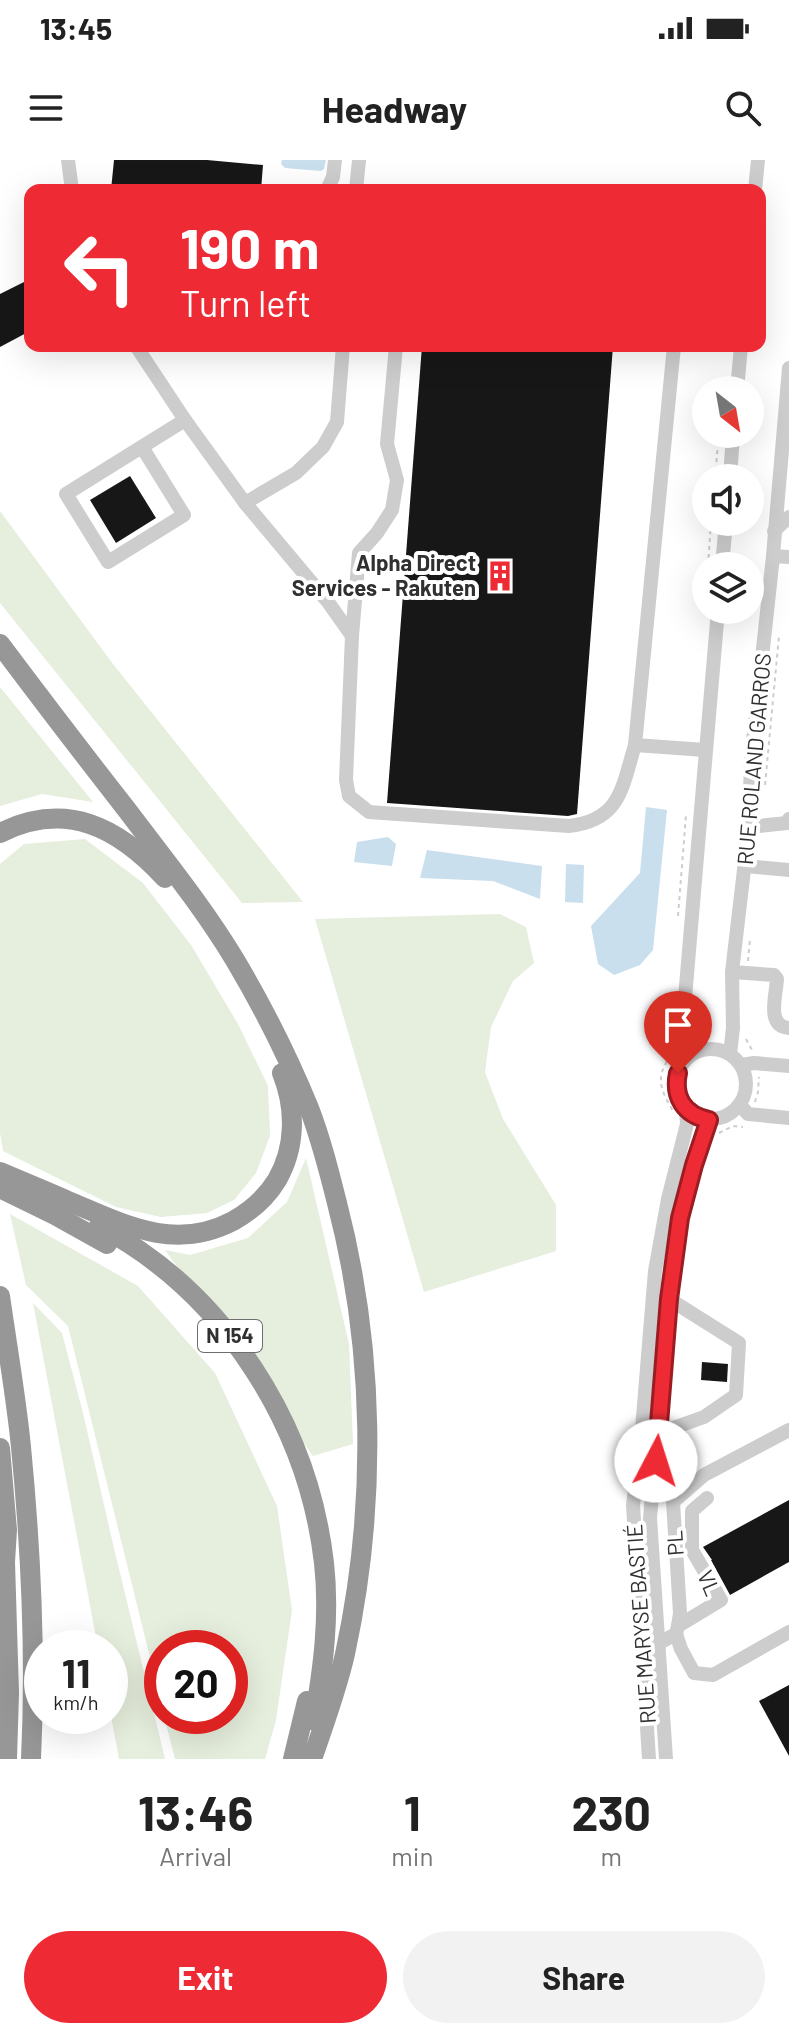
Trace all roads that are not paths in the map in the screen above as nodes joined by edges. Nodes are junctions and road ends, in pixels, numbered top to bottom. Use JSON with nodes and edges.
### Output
{"nodes":[{"id":1,"x":68,"y":160,"type":"edge"},
{"id":2,"x":335,"y":160,"type":"edge"},
{"id":3,"x":359,"y":160,"type":"edge"},
{"id":4,"x":758,"y":160,"type":"edge"},
{"id":5,"x":71,"y":184,"type":"edge"},
{"id":6,"x":330,"y":184,"type":"edge"},
{"id":7,"x":357,"y":184,"type":"edge"},
{"id":8,"x":756,"y":184,"type":"edge"},
{"id":9,"x":140,"y":352,"type":"edge"},
{"id":10,"x":343,"y":352,"type":"edge"},
{"id":11,"x":395,"y":352,"type":"edge"},
{"id":12,"x":673,"y":352,"type":"edge"},
{"id":13,"x":740,"y":352,"type":"edge"},
{"id":14,"x":789,"y":368,"type":"edge"},
{"id":15,"x":738,"y":376,"type":"edge"},
{"id":16,"x":185,"y":420,"type":"junction"},
{"id":17,"x":142,"y":447,"type":"junction"},
{"id":18,"x":245,"y":503,"type":"junction"},
{"id":19,"x":789,"y":517,"type":"edge"},
{"id":20,"x":774,"y":531,"type":"junction"},
{"id":21,"x":773,"y":556,"type":"junction"},
{"id":22,"x":789,"y":557,"type":"edge"},
{"id":23,"x":711,"y":624,"type":"edge"},
{"id":24,"x":352,"y":636,"type":"junction"},
{"id":25,"x":0,"y":644,"type":"edge"},
{"id":26,"x":635,"y":745,"type":"junction"},
{"id":27,"x":705,"y":750,"type":"junction"},
{"id":28,"x":789,"y":819,"type":"edge"},
{"id":29,"x":749,"y":827,"type":"junction"},
{"id":30,"x":0,"y":833,"type":"edge"},
{"id":31,"x":745,"y":866,"type":"junction"},
{"id":32,"x":789,"y":870,"type":"edge"},
{"id":33,"x":740,"y":972,"type":"junction"},
{"id":34,"x":789,"y":1028,"type":"edge"},
{"id":35,"x":730,"y":1054,"type":"junction"},
{"id":36,"x":688,"y":1057,"type":"junction"},
{"id":37,"x":748,"y":1064,"type":"junction"},
{"id":38,"x":789,"y":1066,"type":"edge"},
{"id":39,"x":680,"y":1110,"type":"junction"},
{"id":40,"x":745,"y":1110,"type":"junction"},
{"id":41,"x":789,"y":1118,"type":"edge"},
{"id":42,"x":709,"y":1120,"type":"junction"},
{"id":43,"x":1,"y":1178,"type":"edge"},
{"id":44,"x":0,"y":1296,"type":"edge"},
{"id":45,"x":669,"y":1299,"type":"junction"},
{"id":46,"x":789,"y":1430,"type":"edge"},
{"id":47,"x":659,"y":1433,"type":"junction"},
{"id":48,"x":0,"y":1448,"type":"edge"},
{"id":49,"x":707,"y":1498,"type":"dead end"},
{"id":50,"x":2,"y":1556,"type":"edge"},
{"id":51,"x":677,"y":1630,"type":"junction"},
{"id":52,"x":789,"y":1632,"type":"edge"},
{"id":53,"x":659,"y":1643,"type":"junction"},
{"id":54,"x":7,"y":1759,"type":"edge"},
{"id":55,"x":31,"y":1759,"type":"edge"},
{"id":56,"x":293,"y":1759,"type":"edge"},
{"id":57,"x":305,"y":1759,"type":"edge"},
{"id":58,"x":312,"y":1759,"type":"edge"},
{"id":59,"x":649,"y":1759,"type":"edge"},
{"id":60,"x":666,"y":1759,"type":"edge"}],
"edges":[{"from":1,"to":5,"type":"street"},
{"from":2,"to":6,"type":"street"},
{"from":3,"to":7,"type":"street"},
{"from":4,"to":8,"type":"street"},
{"from":9,"to":16,"type":"street"},
{"from":10,"to":18,"type":"street"},
{"from":11,"to":24,"type":"street"},
{"from":12,"to":26,"type":"street"},
{"from":13,"to":15,"type":"street"},
{"from":14,"to":20,"type":"street","name":"RUE ROLAND GARROS"},
{"from":16,"to":17,"type":"street"},
{"from":16,"to":18,"type":"street"},
{"from":17,"to":17,"type":"street"},
{"from":18,"to":24,"type":"street"},
{"from":19,"to":20,"type":"street"},
{"from":20,"to":21,"type":"street","name":"RUE ROLAND GARROS"},
{"from":21,"to":22,"type":"street"},
{"from":21,"to":29,"type":"street","name":"RUE ROLAND GARROS"},
{"from":23,"to":27,"type":"street"},
{"from":24,"to":26,"type":"street"},
{"from":25,"to":58,"type":"highway"},
{"from":26,"to":27,"type":"street"},
{"from":27,"to":36,"type":"street"},
{"from":28,"to":29,"type":"street"},
{"from":29,"to":31,"type":"street","name":"RUE ROLAND GARROS"},
{"from":30,"to":43,"type":"highway"},
{"from":31,"to":32,"type":"street"},
{"from":31,"to":33,"type":"street","name":"RUE ROLAND GARROS"},
{"from":33,"to":34,"type":"street"},
{"from":33,"to":35,"type":"street","name":"RUE ROLAND GARROS"},
{"from":35,"to":36,"type":"street"},
{"from":35,"to":37,"type":"street"},
{"from":36,"to":39,"type":"street"},
{"from":37,"to":38,"type":"street"},
{"from":37,"to":40,"type":"street"},
{"from":39,"to":42,"type":"street"},
{"from":39,"to":59,"type":"street","name":"RUE MARYSE BASTIÉ"},
{"from":40,"to":41,"type":"street"},
{"from":40,"to":42,"type":"street"},
{"from":42,"to":45,"type":"street","name":"RUE MARYSE BASTIÉ"},
{"from":43,"to":56,"type":"highway","number":"N 154"},
{"from":43,"to":57,"type":"highway","number":"N 154"},
{"from":44,"to":55,"type":"highway"},
{"from":45,"to":47,"type":"street","name":"RUE MARYSE BASTIÉ"},
{"from":45,"to":47,"type":"street"},
{"from":46,"to":51,"type":"street","name":"PL"},
{"from":47,"to":53,"type":"street","name":"RUE MARYSE BASTIÉ"},
{"from":48,"to":50,"type":"highway"},
{"from":49,"to":51,"type":"street","name":"VL"},
{"from":50,"to":54,"type":"highway"},
{"from":51,"to":52,"type":"street"},
{"from":51,"to":53,"type":"street","name":"VL"},
{"from":53,"to":60,"type":"street","name":"RUE MARYSE BASTIÉ"}]}
